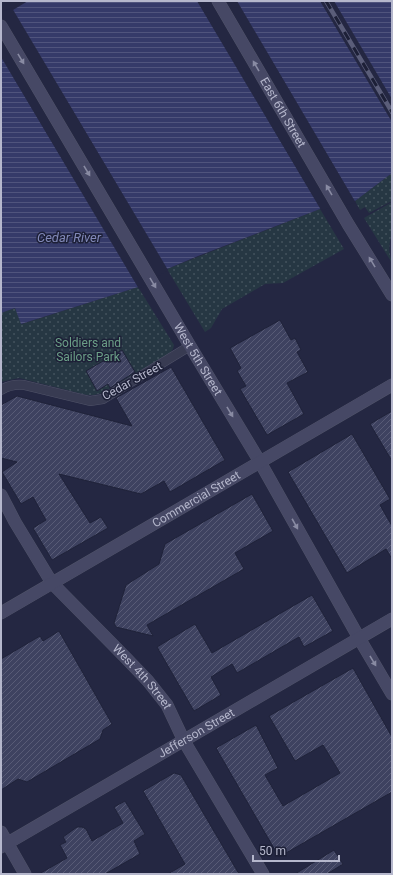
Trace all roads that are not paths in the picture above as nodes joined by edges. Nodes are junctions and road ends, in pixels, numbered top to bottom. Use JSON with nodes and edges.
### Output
{"nodes":[{"id":1,"x":218,"y":1,"type":"edge"},
{"id":2,"x":1,"y":26,"type":"edge"},
{"id":3,"x":392,"y":295,"type":"edge"},
{"id":4,"x":190,"y":346,"type":"junction"},
{"id":5,"x":392,"y":385,"type":"edge"},
{"id":6,"x":1,"y":390,"type":"edge"},
{"id":7,"x":260,"y":462,"type":"junction"},
{"id":8,"x":1,"y":495,"type":"edge"},
{"id":9,"x":52,"y":583,"type":"junction"},
{"id":10,"x":1,"y":613,"type":"edge"},
{"id":11,"x":392,"y":619,"type":"edge"},
{"id":12,"x":359,"y":638,"type":"junction"},
{"id":13,"x":392,"y":694,"type":"edge"},
{"id":14,"x":184,"y":741,"type":"junction"},
{"id":15,"x":1,"y":832,"type":"edge"},
{"id":16,"x":4,"y":846,"type":"edge"},
{"id":17,"x":25,"y":874,"type":"edge"},
{"id":18,"x":263,"y":874,"type":"edge"}],
"edges":[{"from":3,"to":1,"type":"street","name":"East 6th Street","one_way":true},
{"from":2,"to":4,"type":"street","name":"West 5th Street","one_way":true},
{"from":4,"to":6,"type":"street","name":"Cedar Street"},
{"from":4,"to":7,"type":"street","name":"West 5th Street","one_way":true},
{"from":5,"to":7,"type":"street","name":"Commercial Street"},
{"from":7,"to":9,"type":"street","name":"Commercial Street"},
{"from":7,"to":12,"type":"street","name":"West 5th Street","one_way":true},
{"from":8,"to":9,"type":"street","name":"West 4th Street"},
{"from":9,"to":10,"type":"street","name":"Commercial Street"},
{"from":9,"to":14,"type":"street","name":"West 4th Street"},
{"from":11,"to":12,"type":"street","name":"Jefferson Street"},
{"from":12,"to":13,"type":"street","name":"West 5th Street","one_way":true},
{"from":12,"to":14,"type":"street","name":"Jefferson Street"},
{"from":14,"to":16,"type":"street","name":"Jefferson Street"},
{"from":14,"to":18,"type":"street","name":"West 4th Street"},
{"from":15,"to":16,"type":"street"},
{"from":16,"to":17,"type":"street"}]}
